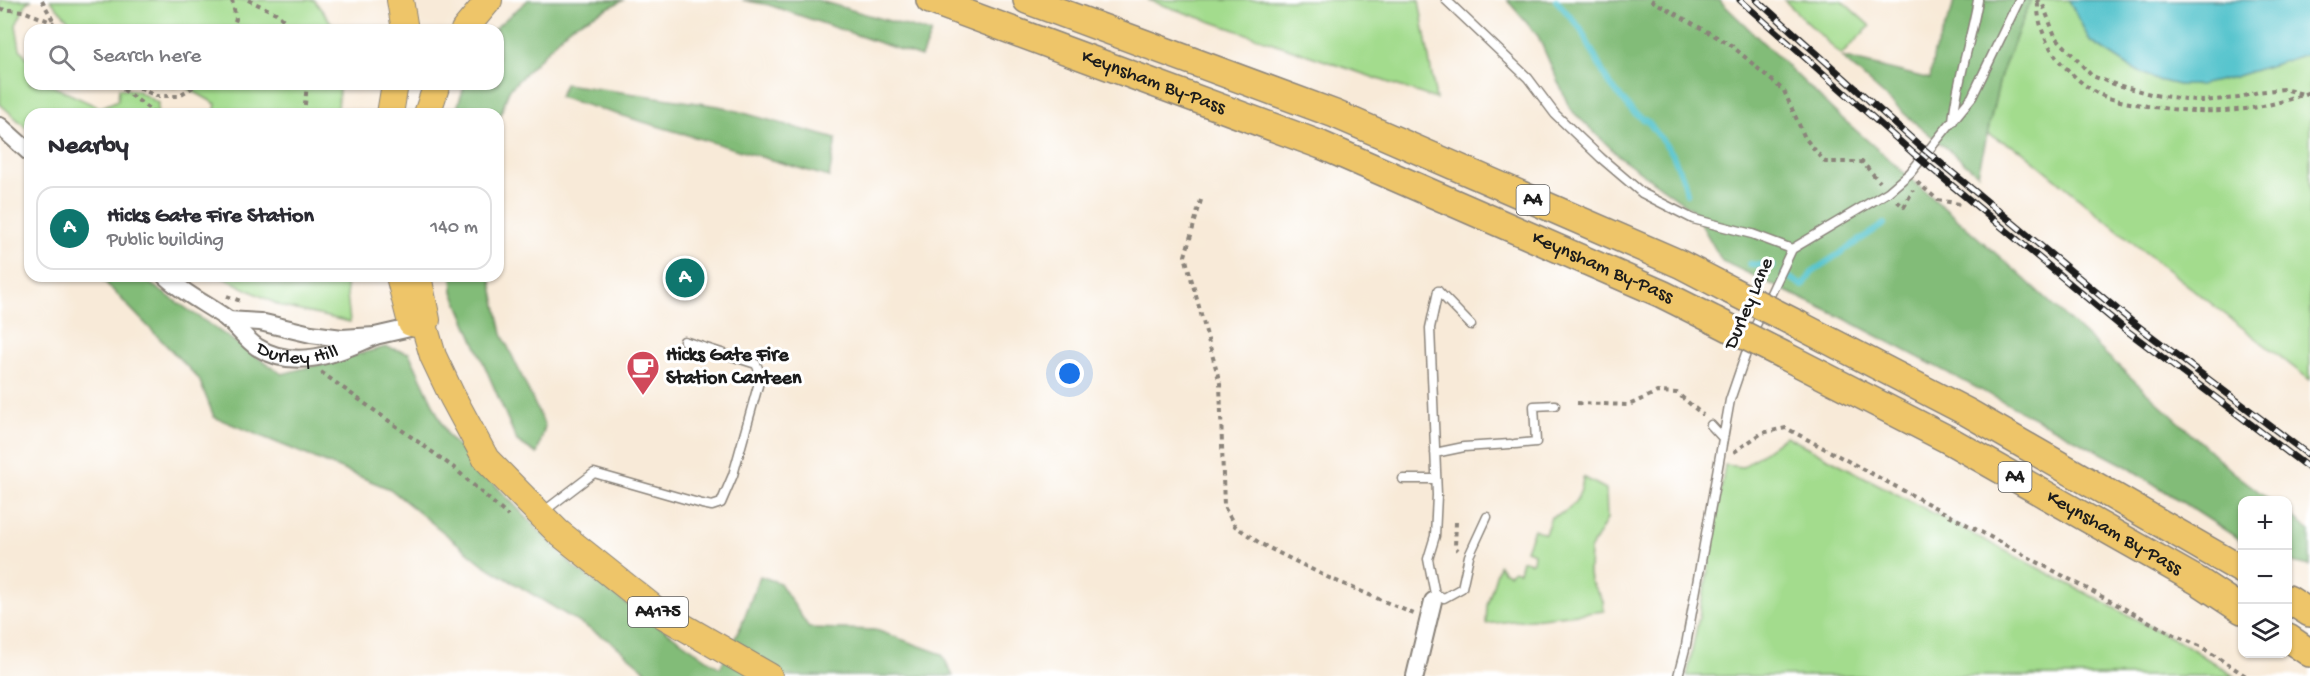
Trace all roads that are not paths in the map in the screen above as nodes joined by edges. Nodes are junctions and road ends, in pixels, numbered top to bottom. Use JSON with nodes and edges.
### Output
{"nodes":[{"id":1,"x":400,"y":0,"type":"edge"},
{"id":2,"x":489,"y":0,"type":"edge"},
{"id":3,"x":930,"y":0,"type":"edge"},
{"id":4,"x":1027,"y":0,"type":"edge"},
{"id":5,"x":1446,"y":0,"type":"edge"},
{"id":6,"x":1978,"y":0,"type":"edge"},
{"id":7,"x":2019,"y":0,"type":"edge"},
{"id":8,"x":404,"y":24,"type":"edge"},
{"id":9,"x":469,"y":24,"type":"edge"},
{"id":10,"x":394,"y":90,"type":"edge"},
{"id":11,"x":434,"y":90,"type":"edge"},
{"id":12,"x":391,"y":108,"type":"edge"},
{"id":13,"x":429,"y":108,"type":"edge"},
{"id":14,"x":1953,"y":122,"type":"junction"},
{"id":15,"x":0,"y":126,"type":"edge"},
{"id":16,"x":24,"y":148,"type":"edge"},
{"id":17,"x":1791,"y":249,"type":"junction"},
{"id":18,"x":174,"y":282,"type":"edge"},
{"id":19,"x":401,"y":282,"type":"edge"},
{"id":20,"x":419,"y":282,"type":"edge"},
{"id":21,"x":228,"y":320,"type":"junction"},
{"id":22,"x":424,"y":325,"type":"junction"},
{"id":23,"x":1471,"y":325,"type":"dead end"},
{"id":24,"x":375,"y":336,"type":"junction"},
{"id":25,"x":684,"y":341,"type":"dead end"},
{"id":26,"x":1556,"y":405,"type":"dead end"},
{"id":27,"x":1711,"y":424,"type":"road end"},
{"id":28,"x":1722,"y":437,"type":"junction"},
{"id":29,"x":1435,"y":453,"type":"junction"},
{"id":30,"x":1435,"y":478,"type":"junction"},
{"id":31,"x":1403,"y":479,"type":"dead end"},
{"id":32,"x":540,"y":514,"type":"junction"},
{"id":33,"x":1487,"y":517,"type":"dead end"},
{"id":34,"x":2238,"y":568,"type":"edge"},
{"id":35,"x":1433,"y":597,"type":"junction"},
{"id":36,"x":2292,"y":602,"type":"edge"},
{"id":37,"x":2238,"y":607,"type":"edge"},
{"id":38,"x":2310,"y":613,"type":"edge"},
{"id":39,"x":2292,"y":641,"type":"edge"},
{"id":40,"x":2310,"y":653,"type":"edge"},
{"id":41,"x":769,"y":676,"type":"edge"},
{"id":42,"x":1415,"y":676,"type":"edge"},
{"id":43,"x":1678,"y":676,"type":"edge"}],
"edges":[{"from":1,"to":8,"type":"main road"},
{"from":2,"to":9,"type":"main road"},
{"from":3,"to":37,"type":"highway","name":"Keynsham By-Pass","number":"A4","bridge":true},
{"from":4,"to":34,"type":"highway","name":"Keynsham By-Pass","number":"A4","bridge":true},
{"from":5,"to":17,"type":"lane"},
{"from":6,"to":14,"type":"lane"},
{"from":7,"to":14,"type":"lane","name":"Durley Lane"},
{"from":10,"to":12,"type":"main road"},
{"from":11,"to":13,"type":"main road"},
{"from":14,"to":17,"type":"lane","name":"Durley Lane"},
{"from":15,"to":16,"type":"street"},
{"from":17,"to":28,"type":"lane","name":"Durley Lane"},
{"from":18,"to":21,"type":"street","name":"Durley Hill"},
{"from":19,"to":22,"type":"main road","number":"A4175"},
{"from":20,"to":22,"type":"main road","number":"A4175"},
{"from":21,"to":24,"type":"street","name":"Durley Hill"},
{"from":21,"to":24,"type":"street","name":"Durley Hill"},
{"from":22,"to":24,"type":"street","name":"Durley Hill"},
{"from":22,"to":32,"type":"main road","number":"A4175"},
{"from":23,"to":29,"type":"lane"},
{"from":25,"to":32,"type":"lane"},
{"from":26,"to":29,"type":"lane"},
{"from":27,"to":28,"type":"lane"},
{"from":28,"to":43,"type":"lane","name":"Durley Lane"},
{"from":29,"to":30,"type":"lane"},
{"from":30,"to":31,"type":"lane"},
{"from":30,"to":35,"type":"lane"},
{"from":32,"to":41,"type":"main road","number":"A4175"},
{"from":33,"to":35,"type":"lane"},
{"from":35,"to":42,"type":"street"},
{"from":36,"to":38,"type":"highway"},
{"from":39,"to":40,"type":"highway"}]}
